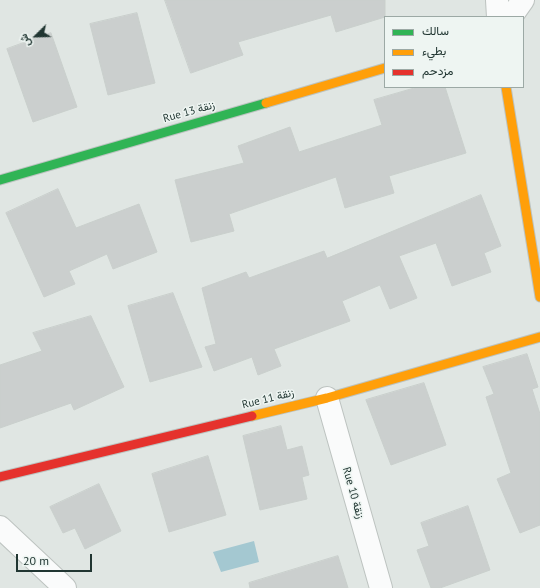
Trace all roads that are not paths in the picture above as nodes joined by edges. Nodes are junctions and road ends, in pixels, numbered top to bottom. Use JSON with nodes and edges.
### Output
{"nodes":[{"id":1,"x":497,"y":0,"type":"edge"},
{"id":2,"x":523,"y":0,"type":"edge"},
{"id":3,"x":498,"y":16,"type":"edge"},
{"id":4,"x":512,"y":16,"type":"edge"},
{"id":5,"x":384,"y":68,"type":"edge"},
{"id":6,"x":506,"y":88,"type":"edge"},
{"id":7,"x":0,"y":180,"type":"edge"},
{"id":8,"x":540,"y":297,"type":"edge"},
{"id":9,"x":540,"y":337,"type":"edge"},
{"id":10,"x":327,"y":398,"type":"junction"},
{"id":11,"x":0,"y":477,"type":"edge"},
{"id":12,"x":0,"y":526,"type":"edge"},
{"id":13,"x":65,"y":588,"type":"edge"},
{"id":14,"x":381,"y":588,"type":"edge"}],
"edges":[{"from":1,"to":3,"type":"street"},
{"from":2,"to":4,"type":"street"},
{"from":5,"to":7,"type":"street","name":"Rue 13 زنقة"},
{"from":6,"to":8,"type":"street"},
{"from":9,"to":10,"type":"street","name":"Rue 11 زنقة"},
{"from":10,"to":11,"type":"street","name":"Rue 11 زنقة"},
{"from":10,"to":14,"type":"street","name":"Rue 10 زنقة"},
{"from":12,"to":13,"type":"street"}]}
